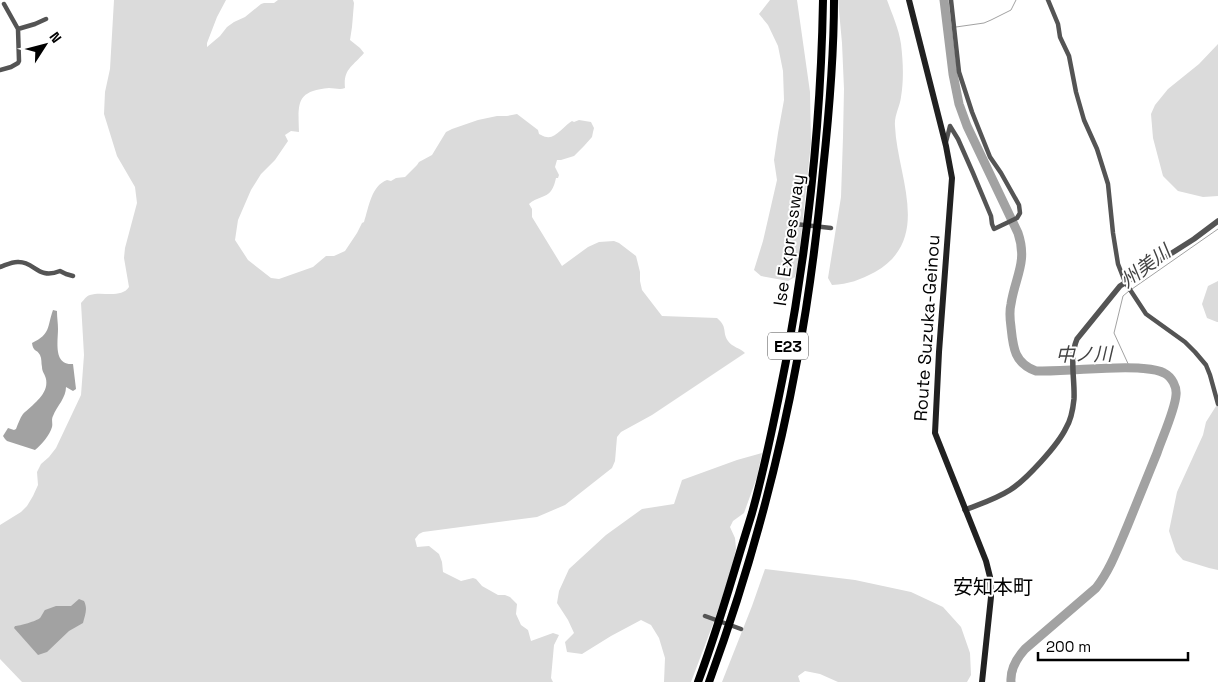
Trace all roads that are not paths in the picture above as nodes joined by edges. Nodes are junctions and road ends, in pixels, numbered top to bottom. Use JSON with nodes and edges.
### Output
{"nodes":[{"id":1,"x":823,"y":0,"type":"edge"},
{"id":2,"x":834,"y":0,"type":"edge"},
{"id":3,"x":909,"y":0,"type":"edge"},
{"id":4,"x":951,"y":0,"type":"edge"},
{"id":5,"x":1048,"y":0,"type":"edge"},
{"id":6,"x":4,"y":4,"type":"edge"},
{"id":7,"x":46,"y":19,"type":"dead end"},
{"id":8,"x":18,"y":29,"type":"junction"},
{"id":9,"x":0,"y":70,"type":"edge"},
{"id":10,"x":946,"y":146,"type":"junction"},
{"id":11,"x":1218,"y":221,"type":"edge"},
{"id":12,"x":795,"y":224,"type":"dead end"},
{"id":13,"x":831,"y":228,"type":"dead end"},
{"id":14,"x":0,"y":266,"type":"edge"},
{"id":15,"x":73,"y":276,"type":"dead end"},
{"id":16,"x":1127,"y":284,"type":"junction"},
{"id":17,"x":1218,"y":404,"type":"edge"},
{"id":18,"x":965,"y":510,"type":"junction"},
{"id":19,"x":705,"y":616,"type":"dead end"},
{"id":20,"x":741,"y":629,"type":"dead end"},
{"id":21,"x":698,"y":682,"type":"edge"},
{"id":22,"x":709,"y":682,"type":"edge"},
{"id":23,"x":982,"y":682,"type":"edge"}],
"edges":[{"from":1,"to":21,"type":"highway","name":"Ise Expressway","number":"E23"},
{"from":2,"to":22,"type":"highway","name":"Ise Expressway","number":"E23"},
{"from":3,"to":10,"type":"main road","name":"Route Suzuka-Geinou"},
{"from":4,"to":10,"type":"street"},
{"from":5,"to":16,"type":"street"},
{"from":6,"to":8,"type":"street"},
{"from":7,"to":8,"type":"street"},
{"from":8,"to":9,"type":"street"},
{"from":10,"to":18,"type":"main road","name":"Route Suzuka-Geinou"},
{"from":11,"to":16,"type":"street"},
{"from":12,"to":13,"type":"street"},
{"from":14,"to":15,"type":"street"},
{"from":16,"to":17,"type":"street"},
{"from":16,"to":18,"type":"street"},
{"from":18,"to":23,"type":"main road","name":"Route Suzuka-Geinou"},
{"from":19,"to":20,"type":"street"}]}
